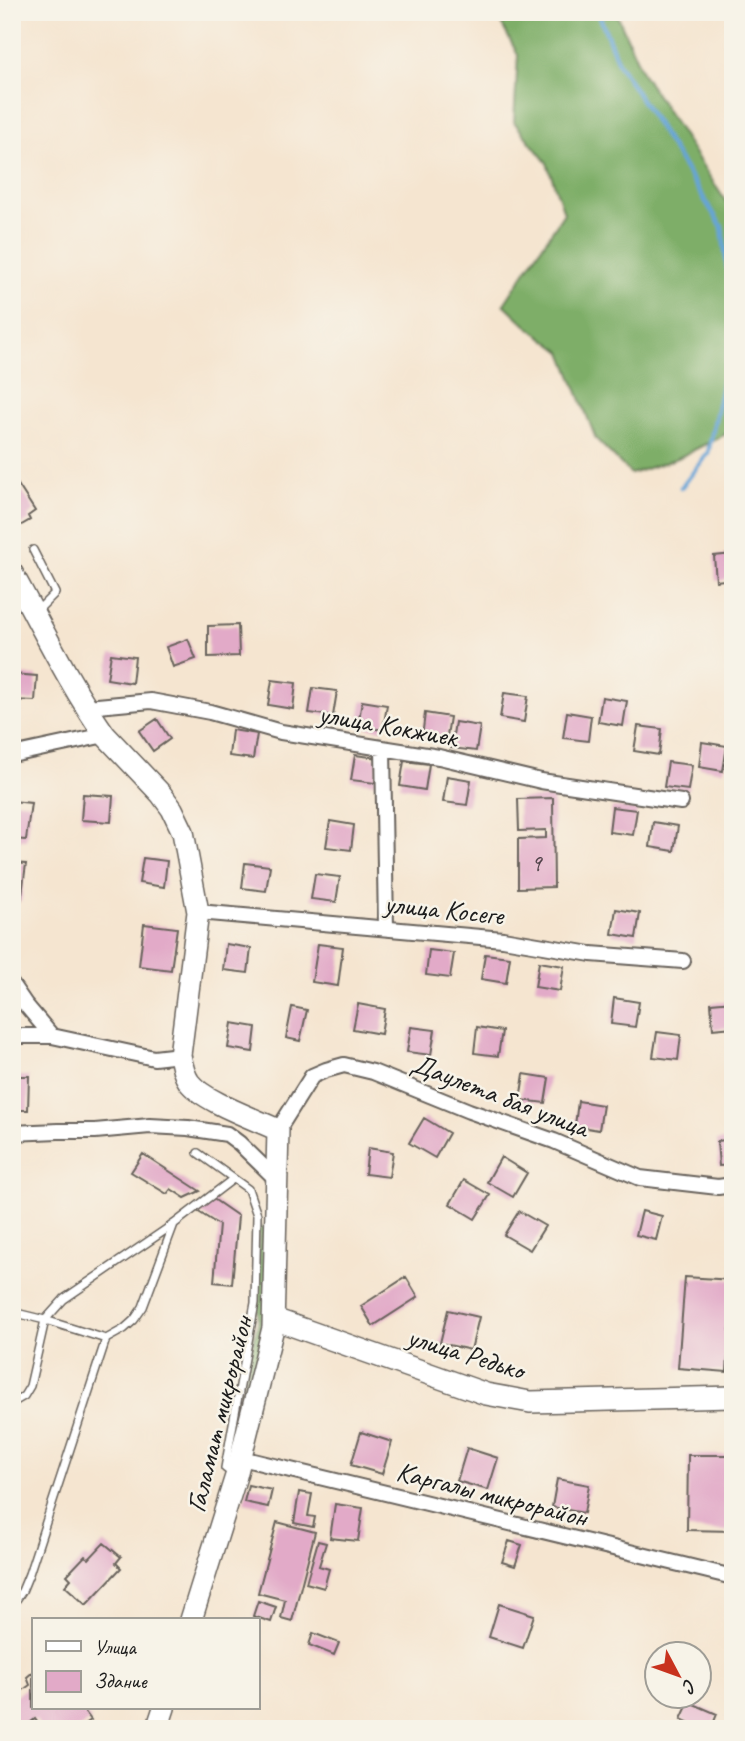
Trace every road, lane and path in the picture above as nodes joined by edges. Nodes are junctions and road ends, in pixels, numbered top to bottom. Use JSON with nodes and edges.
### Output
{"nodes":[{"id":1,"x":33,"y":550,"type":"dead end"},
{"id":2,"x":12,"y":573,"type":"edge"},
{"id":3,"x":35,"y":614,"type":"junction"},
{"id":4,"x":88,"y":707,"type":"junction"},
{"id":5,"x":105,"y":735,"type":"junction"},
{"id":6,"x":383,"y":748,"type":"junction"},
{"id":7,"x":12,"y":755,"type":"edge"},
{"id":8,"x":681,"y":802,"type":"dead end"},
{"id":9,"x":198,"y":912,"type":"junction"},
{"id":10,"x":386,"y":928,"type":"junction"},
{"id":11,"x":683,"y":961,"type":"dead end"},
{"id":12,"x":12,"y":985,"type":"edge"},
{"id":13,"x":12,"y":1036,"type":"edge"},
{"id":14,"x":52,"y":1036,"type":"junction"},
{"id":15,"x":180,"y":1055,"type":"junction"},
{"id":16,"x":278,"y":1130,"type":"junction"},
{"id":17,"x":12,"y":1133,"type":"edge"},
{"id":18,"x":198,"y":1153,"type":"dead end"},
{"id":19,"x":233,"y":1178,"type":"junction"},
{"id":20,"x":276,"y":1179,"type":"junction"},
{"id":21,"x":733,"y":1185,"type":"edge"},
{"id":22,"x":174,"y":1224,"type":"junction"},
{"id":23,"x":12,"y":1312,"type":"edge"},
{"id":24,"x":274,"y":1319,"type":"junction"},
{"id":25,"x":44,"y":1320,"type":"junction"},
{"id":26,"x":106,"y":1339,"type":"junction"},
{"id":27,"x":733,"y":1397,"type":"edge"},
{"id":28,"x":12,"y":1403,"type":"edge"},
{"id":29,"x":238,"y":1467,"type":"junction"},
{"id":30,"x":733,"y":1577,"type":"edge"},
{"id":31,"x":12,"y":1606,"type":"edge"},
{"id":32,"x":192,"y":1618,"type":"edge"},
{"id":33,"x":163,"y":1710,"type":"edge"},
{"id":34,"x":157,"y":1729,"type":"edge"}],
"edges":[{"from":1,"to":3,"type":"lane"},
{"from":2,"to":3,"type":"street"},
{"from":3,"to":4,"type":"street"},
{"from":4,"to":5,"type":"street"},
{"from":4,"to":6,"type":"street","name":"улица Кокжиек"},
{"from":5,"to":7,"type":"street"},
{"from":5,"to":9,"type":"street"},
{"from":6,"to":8,"type":"street","name":"улица Кокжиек"},
{"from":6,"to":10,"type":"street"},
{"from":9,"to":10,"type":"street","name":"улица Косеге"},
{"from":9,"to":15,"type":"street"},
{"from":10,"to":11,"type":"street","name":"улица Косеге"},
{"from":12,"to":14,"type":"street"},
{"from":13,"to":14,"type":"street"},
{"from":14,"to":15,"type":"street"},
{"from":15,"to":16,"type":"street"},
{"from":16,"to":20,"type":"street","name":"Галамат микрорайон"},
{"from":16,"to":21,"type":"street","name":"Даулета бая улица"},
{"from":17,"to":20,"type":"street"},
{"from":18,"to":19,"type":"lane"},
{"from":19,"to":22,"type":"lane"},
{"from":19,"to":29,"type":"lane"},
{"from":20,"to":24,"type":"street","name":"Галамат микрорайон"},
{"from":22,"to":25,"type":"lane"},
{"from":22,"to":26,"type":"lane"},
{"from":23,"to":25,"type":"lane"},
{"from":24,"to":27,"type":"street","name":"улица Редько"},
{"from":24,"to":29,"type":"street","name":"Галамат микрорайон"},
{"from":25,"to":26,"type":"lane"},
{"from":25,"to":28,"type":"lane"},
{"from":26,"to":31,"type":"lane"},
{"from":29,"to":30,"type":"street","name":"Каргалы микрорайон"},
{"from":29,"to":32,"type":"street","name":"Галамат микрорайон"},
{"from":33,"to":34,"type":"street"}]}
